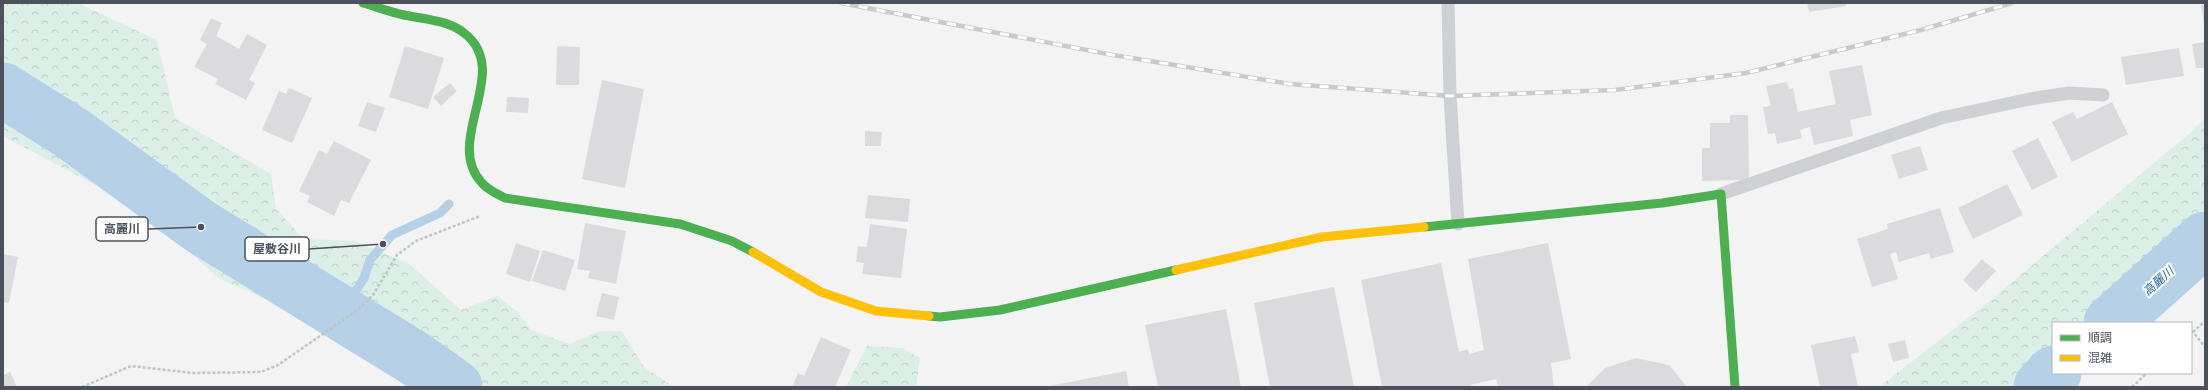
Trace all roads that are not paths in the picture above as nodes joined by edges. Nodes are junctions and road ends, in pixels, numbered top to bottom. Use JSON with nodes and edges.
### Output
{"nodes":[{"id":1,"x":363,"y":3,"type":"edge"},
{"id":2,"x":1448,"y":3,"type":"edge"},
{"id":3,"x":2103,"y":95,"type":"dead end"},
{"id":4,"x":1721,"y":194,"type":"junction"},
{"id":5,"x":1458,"y":224,"type":"junction"},
{"id":6,"x":1735,"y":387,"type":"edge"}],
"edges":[{"from":1,"to":5,"type":"street"},
{"from":2,"to":5,"type":"lane"},
{"from":3,"to":4,"type":"lane"},
{"from":4,"to":5,"type":"street"},
{"from":4,"to":6,"type":"street"}]}
